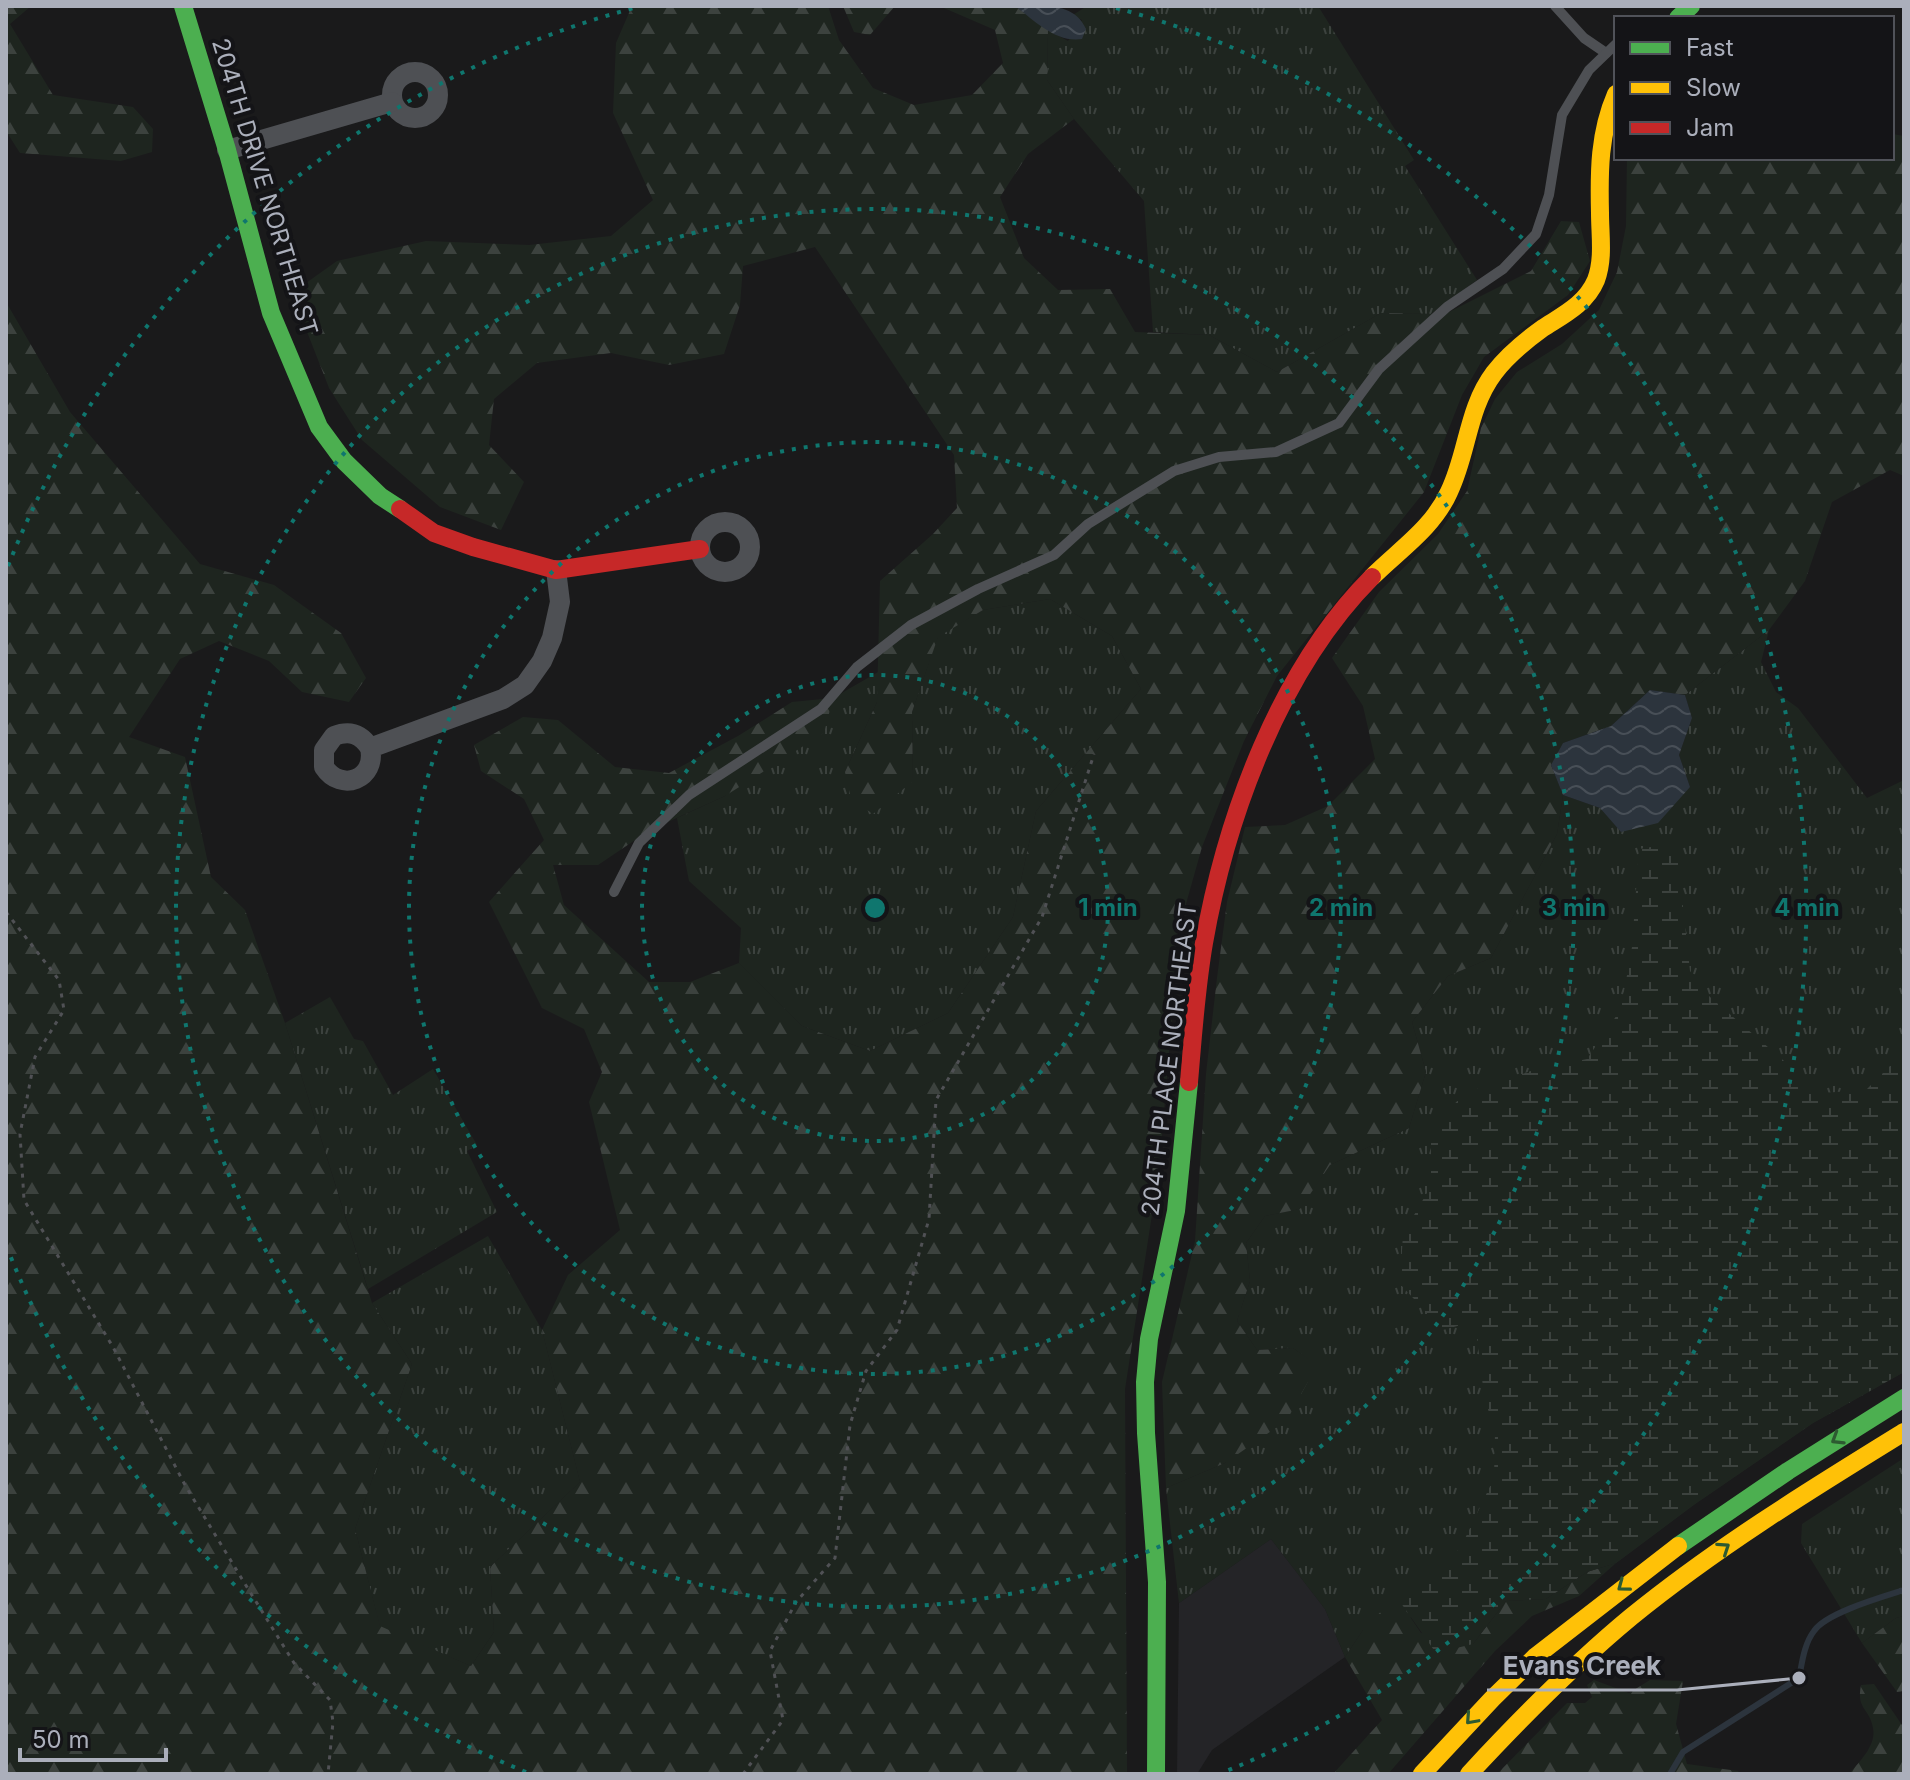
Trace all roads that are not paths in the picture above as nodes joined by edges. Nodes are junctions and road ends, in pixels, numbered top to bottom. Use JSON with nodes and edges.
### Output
{"nodes":[{"id":1,"x":183,"y":6,"type":"edge"},
{"id":2,"x":1555,"y":6,"type":"edge"},
{"id":3,"x":1614,"y":46,"type":"edge"},
{"id":4,"x":1606,"y":53,"type":"junction"},
{"id":5,"x":1614,"y":98,"type":"edge"},
{"id":6,"x":392,"y":102,"type":"dead end"},
{"id":7,"x":227,"y":150,"type":"junction"},
{"id":8,"x":700,"y":549,"type":"dead end"},
{"id":9,"x":556,"y":570,"type":"junction"},
{"id":10,"x":370,"y":748,"type":"dead end"},
{"id":11,"x":614,"y":892,"type":"dead end"},
{"id":12,"x":1904,"y":1398,"type":"edge"},
{"id":13,"x":1904,"y":1432,"type":"edge"},
{"id":14,"x":1156,"y":1774,"type":"edge"},
{"id":15,"x":1422,"y":1774,"type":"edge"},
{"id":16,"x":1469,"y":1774,"type":"edge"}],
"edges":[{"from":1,"to":7,"type":"street","name":"204TH DRIVE NORTHEAST"},
{"from":2,"to":4,"type":"lane"},
{"from":3,"to":4,"type":"lane"},
{"from":4,"to":11,"type":"lane"},
{"from":5,"to":14,"type":"street","name":"204TH PLACE NORTHEAST"},
{"from":6,"to":7,"type":"street"},
{"from":7,"to":9,"type":"street","name":"204TH DRIVE NORTHEAST"},
{"from":8,"to":9,"type":"street","name":"204TH DRIVE NORTHEAST"},
{"from":9,"to":10,"type":"street"},
{"from":12,"to":15,"type":"street","one_way":true},
{"from":16,"to":13,"type":"street","one_way":true}]}
